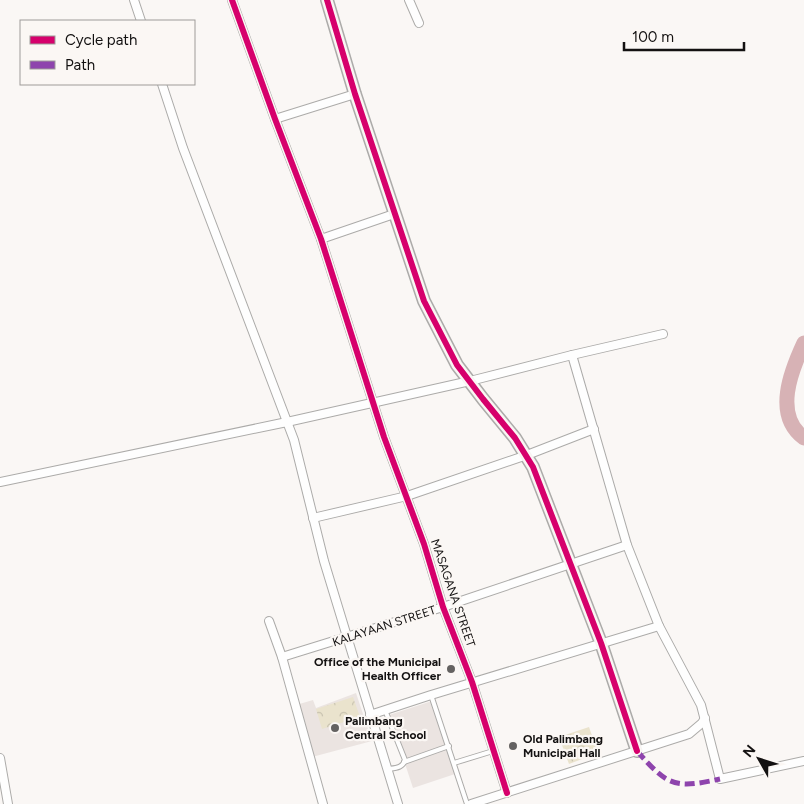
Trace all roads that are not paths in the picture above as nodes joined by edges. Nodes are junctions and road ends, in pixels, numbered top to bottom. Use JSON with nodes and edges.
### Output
{"nodes":[{"id":1,"x":134,"y":0,"type":"edge"},
{"id":2,"x":232,"y":0,"type":"edge"},
{"id":3,"x":327,"y":0,"type":"edge"},
{"id":4,"x":409,"y":0,"type":"edge"},
{"id":5,"x":141,"y":20,"type":"edge"},
{"id":6,"x":419,"y":23,"type":"dead end"},
{"id":7,"x":162,"y":85,"type":"edge"},
{"id":8,"x":354,"y":94,"type":"junction"},
{"id":9,"x":275,"y":118,"type":"junction"},
{"id":10,"x":394,"y":214,"type":"junction"},
{"id":11,"x":321,"y":239,"type":"junction"},
{"id":12,"x":664,"y":334,"type":"dead end"},
{"id":13,"x":572,"y":355,"type":"junction"},
{"id":14,"x":470,"y":381,"type":"junction"},
{"id":15,"x":372,"y":402,"type":"junction"},
{"id":16,"x":287,"y":422,"type":"junction"},
{"id":17,"x":594,"y":429,"type":"junction"},
{"id":18,"x":527,"y":456,"type":"junction"},
{"id":19,"x":0,"y":482,"type":"edge"},
{"id":20,"x":407,"y":496,"type":"junction"},
{"id":21,"x":313,"y":518,"type":"junction"},
{"id":22,"x":627,"y":545,"type":"junction"},
{"id":23,"x":571,"y":562,"type":"junction"},
{"id":24,"x":443,"y":607,"type":"junction"},
{"id":25,"x":269,"y":621,"type":"dead end"},
{"id":26,"x":659,"y":626,"type":"junction"},
{"id":27,"x":346,"y":638,"type":"junction"},
{"id":28,"x":601,"y":643,"type":"junction"},
{"id":29,"x":282,"y":657,"type":"junction"},
{"id":30,"x":472,"y":682,"type":"junction"},
{"id":31,"x":431,"y":695,"type":"junction"},
{"id":32,"x":385,"y":710,"type":"junction"},
{"id":33,"x":370,"y":715,"type":"junction"},
{"id":34,"x":704,"y":718,"type":"junction"},
{"id":35,"x":448,"y":746,"type":"junction"},
{"id":36,"x":494,"y":751,"type":"junction"},
{"id":37,"x":637,"y":751,"type":"junction"},
{"id":38,"x":0,"y":758,"type":"edge"},
{"id":39,"x":804,"y":761,"type":"edge"},
{"id":40,"x":404,"y":762,"type":"junction"},
{"id":41,"x":454,"y":763,"type":"junction"},
{"id":42,"x":387,"y":770,"type":"junction"},
{"id":43,"x":507,"y":793,"type":"junction"},
{"id":44,"x":8,"y":804,"type":"edge"},
{"id":45,"x":323,"y":804,"type":"edge"},
{"id":46,"x":398,"y":804,"type":"edge"},
{"id":47,"x":467,"y":804,"type":"edge"},
{"id":48,"x":471,"y":804,"type":"edge"}],
"edges":[{"from":1,"to":5,"type":"street"},
{"from":2,"to":9,"type":"street","name":"MASAGANA STREET"},
{"from":3,"to":8,"type":"street"},
{"from":4,"to":6,"type":"street"},
{"from":7,"to":16,"type":"street"},
{"from":8,"to":9,"type":"street"},
{"from":8,"to":10,"type":"street"},
{"from":9,"to":11,"type":"street","name":"MASAGANA STREET"},
{"from":10,"to":11,"type":"street"},
{"from":10,"to":14,"type":"street"},
{"from":11,"to":15,"type":"street","name":"MASAGANA STREET"},
{"from":12,"to":13,"type":"street"},
{"from":13,"to":14,"type":"street"},
{"from":13,"to":17,"type":"street"},
{"from":14,"to":15,"type":"street"},
{"from":14,"to":18,"type":"street"},
{"from":15,"to":16,"type":"street"},
{"from":15,"to":20,"type":"street","name":"MASAGANA STREET"},
{"from":16,"to":19,"type":"street"},
{"from":16,"to":21,"type":"street"},
{"from":17,"to":18,"type":"street"},
{"from":17,"to":22,"type":"street"},
{"from":18,"to":20,"type":"street"},
{"from":18,"to":23,"type":"street"},
{"from":20,"to":21,"type":"street"},
{"from":20,"to":24,"type":"street","name":"MASAGANA STREET"},
{"from":21,"to":27,"type":"street"},
{"from":22,"to":23,"type":"street","name":"KALAYAAN STREET"},
{"from":22,"to":26,"type":"street"},
{"from":23,"to":24,"type":"street","name":"KALAYAAN STREET"},
{"from":23,"to":28,"type":"street"},
{"from":24,"to":27,"type":"street","name":"KALAYAAN STREET"},
{"from":24,"to":30,"type":"street","name":"MASAGANA STREET"},
{"from":25,"to":29,"type":"street"},
{"from":26,"to":28,"type":"street"},
{"from":26,"to":34,"type":"street"},
{"from":27,"to":29,"type":"street","name":"KALAYAAN STREET"},
{"from":27,"to":33,"type":"street"},
{"from":28,"to":30,"type":"street"},
{"from":28,"to":37,"type":"street"},
{"from":29,"to":45,"type":"street"},
{"from":30,"to":31,"type":"street"},
{"from":30,"to":36,"type":"street","name":"MASAGANA STREET"},
{"from":31,"to":32,"type":"street"},
{"from":31,"to":35,"type":"lane"},
{"from":32,"to":33,"type":"street"},
{"from":32,"to":40,"type":"lane"},
{"from":33,"to":42,"type":"street"},
{"from":34,"to":37,"type":"street"},
{"from":34,"to":39,"type":"street"},
{"from":35,"to":40,"type":"lane"},
{"from":35,"to":41,"type":"lane"},
{"from":36,"to":41,"type":"lane"},
{"from":36,"to":43,"type":"street","name":"MASAGANA STREET"},
{"from":37,"to":43,"type":"street"},
{"from":38,"to":44,"type":"street"},
{"from":40,"to":42,"type":"lane"},
{"from":41,"to":47,"type":"lane"},
{"from":42,"to":46,"type":"street"},
{"from":43,"to":48,"type":"street"}]}
